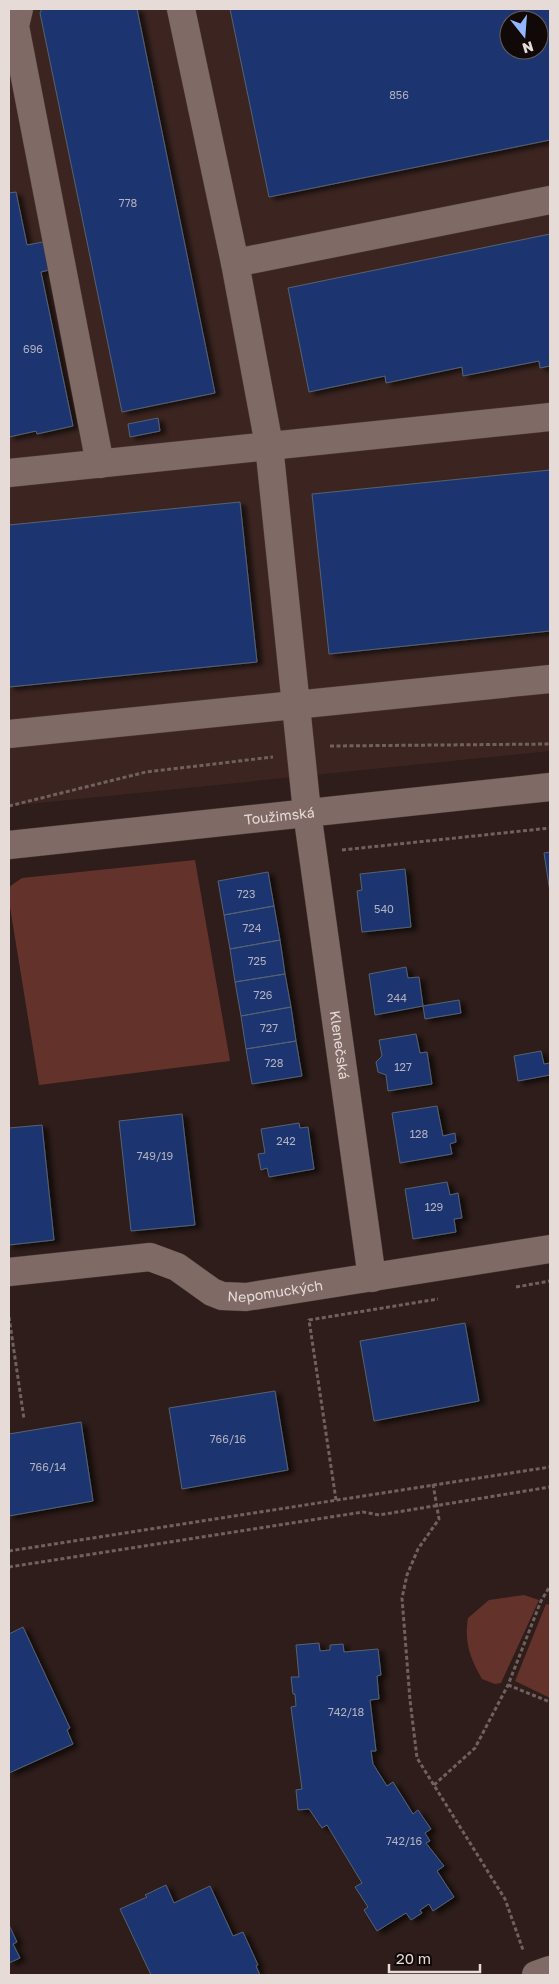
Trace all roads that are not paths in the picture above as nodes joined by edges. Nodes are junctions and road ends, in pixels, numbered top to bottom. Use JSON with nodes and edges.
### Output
{"nodes":[{"id":1,"x":181,"y":9,"type":"edge"},
{"id":2,"x":14,"y":21,"type":"edge"},
{"id":3,"x":550,"y":200,"type":"edge"},
{"id":4,"x":235,"y":263,"type":"junction"},
{"id":5,"x":550,"y":417,"type":"edge"},
{"id":6,"x":269,"y":445,"type":"junction"},
{"id":7,"x":100,"y":464,"type":"junction"},
{"id":8,"x":9,"y":473,"type":"edge"},
{"id":9,"x":550,"y":679,"type":"edge"},
{"id":10,"x":297,"y":706,"type":"junction"},
{"id":11,"x":9,"y":734,"type":"edge"},
{"id":12,"x":550,"y":788,"type":"edge"},
{"id":13,"x":307,"y":812,"type":"junction"},
{"id":14,"x":9,"y":846,"type":"edge"},
{"id":15,"x":550,"y":1249,"type":"edge"},
{"id":16,"x":9,"y":1272,"type":"edge"},
{"id":17,"x":372,"y":1278,"type":"junction"},
{"id":18,"x":530,"y":1966,"type":"edge"},
{"id":19,"x":550,"y":1970,"type":"edge"}],
"edges":[{"from":1,"to":4,"type":"street","name":"Klenečská"},
{"from":2,"to":7,"type":"street"},
{"from":3,"to":4,"type":"street"},
{"from":4,"to":6,"type":"street","name":"Klenečská"},
{"from":5,"to":6,"type":"street"},
{"from":6,"to":7,"type":"street"},
{"from":6,"to":10,"type":"street","name":"Klenečská"},
{"from":7,"to":8,"type":"street"},
{"from":9,"to":10,"type":"street"},
{"from":10,"to":11,"type":"street"},
{"from":10,"to":13,"type":"street","name":"Klenečská"},
{"from":12,"to":13,"type":"street","name":"Toužimská"},
{"from":13,"to":14,"type":"street","name":"Toužimská"},
{"from":13,"to":17,"type":"street","name":"Klenečská"},
{"from":15,"to":17,"type":"street","name":"Nepomuckých"},
{"from":16,"to":17,"type":"street","name":"Nepomuckých"},
{"from":18,"to":19,"type":"street"}]}
